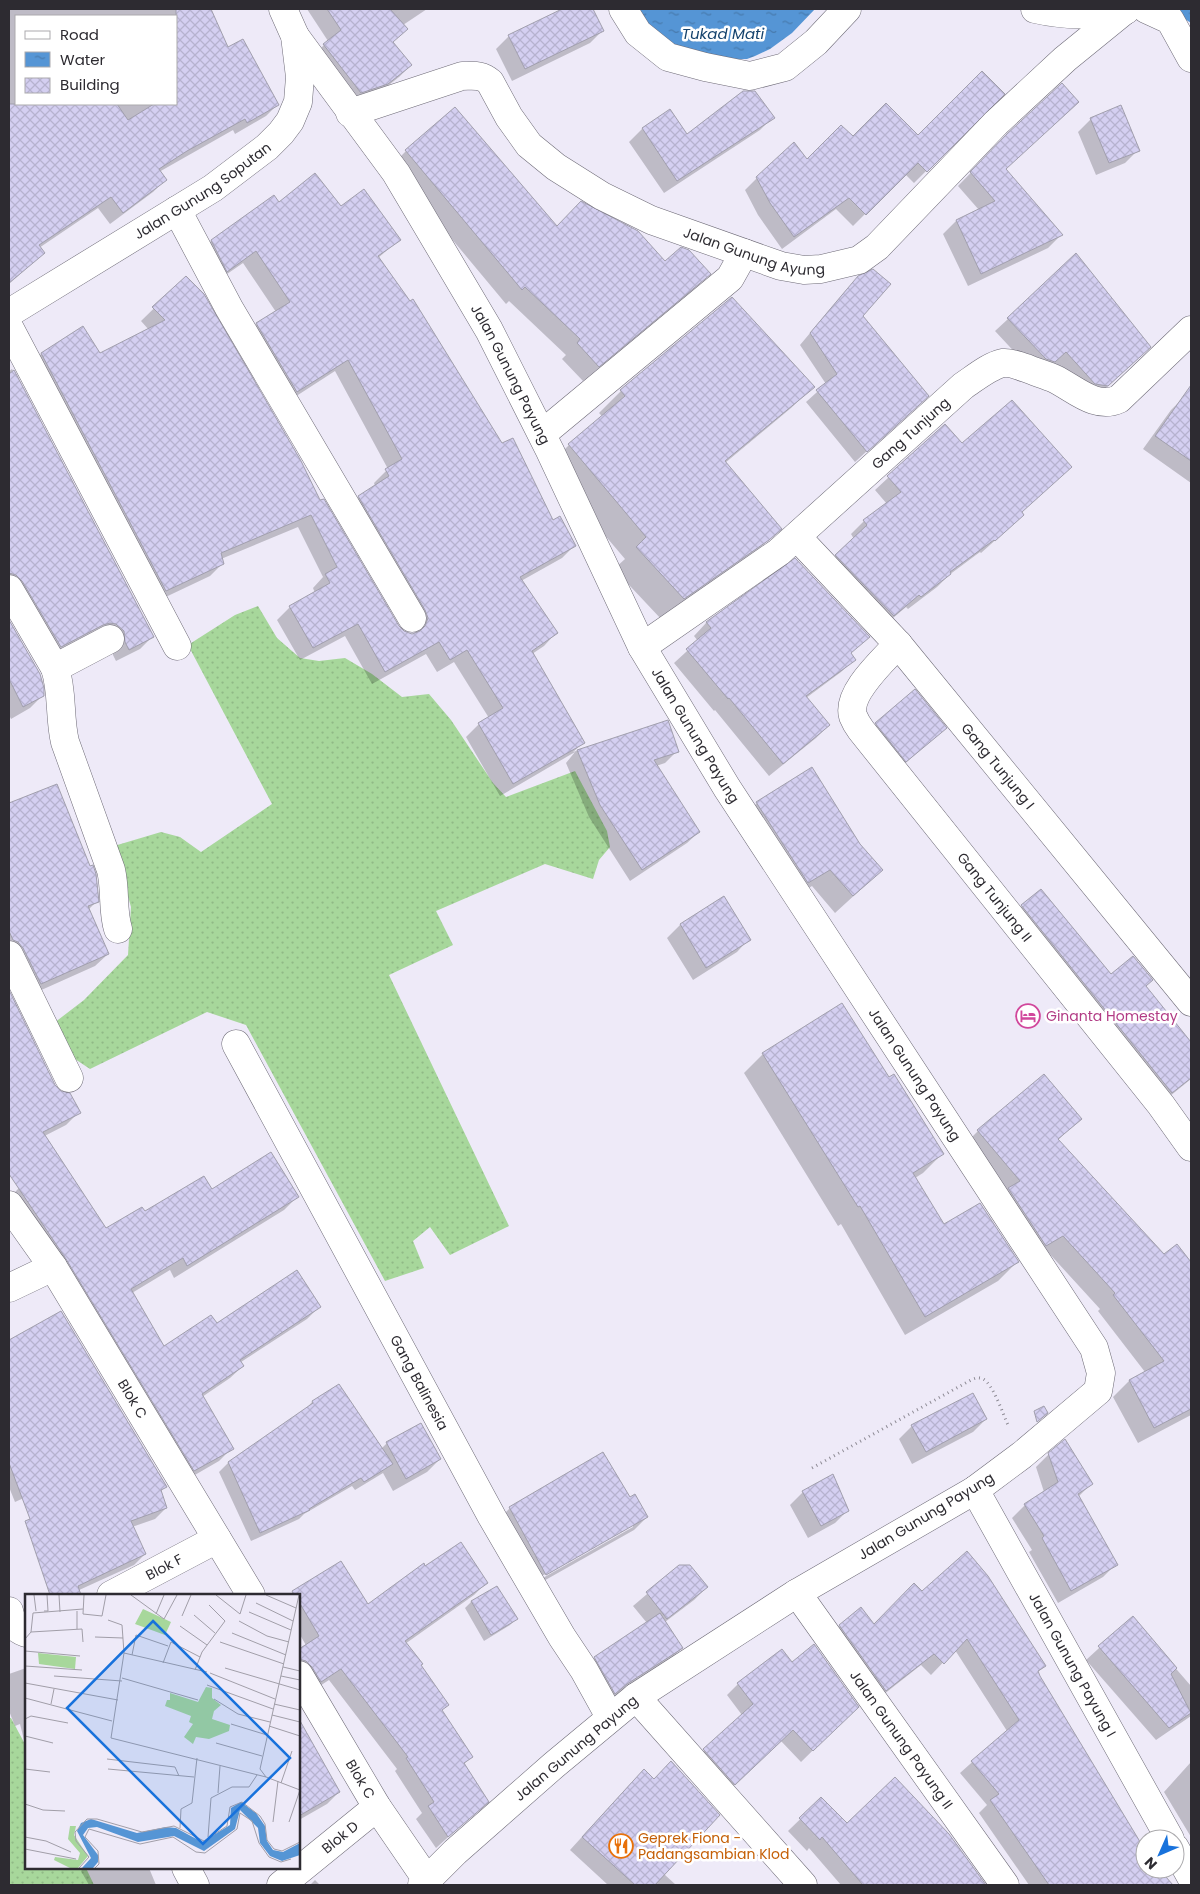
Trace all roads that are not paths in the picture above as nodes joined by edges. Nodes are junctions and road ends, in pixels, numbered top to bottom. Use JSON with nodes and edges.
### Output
{"nodes":[{"id":1,"x":283,"y":9,"type":"edge"},
{"id":2,"x":623,"y":9,"type":"edge"},
{"id":3,"x":848,"y":9,"type":"edge"},
{"id":4,"x":1035,"y":9,"type":"edge"},
{"id":5,"x":1134,"y":9,"type":"edge"},
{"id":6,"x":295,"y":36,"type":"junction"},
{"id":7,"x":1191,"y":58,"type":"edge"},
{"id":8,"x":350,"y":113,"type":"junction"},
{"id":9,"x":177,"y":210,"type":"junction"},
{"id":10,"x":744,"y":253,"type":"junction"},
{"id":11,"x":9,"y":313,"type":"edge"},
{"id":12,"x":9,"y":327,"type":"edge"},
{"id":13,"x":1191,"y":330,"type":"edge"},
{"id":14,"x":542,"y":434,"type":"junction"},
{"id":15,"x":798,"y":537,"type":"junction"},
{"id":16,"x":9,"y":589,"type":"edge"},
{"id":17,"x":412,"y":618,"type":"dead end"},
{"id":18,"x":110,"y":639,"type":"dead end"},
{"id":19,"x":898,"y":644,"type":"junction"},
{"id":20,"x":177,"y":646,"type":"dead end"},
{"id":21,"x":642,"y":647,"type":"junction"},
{"id":22,"x":55,"y":668,"type":"junction"},
{"id":23,"x":118,"y":930,"type":"dead end"},
{"id":24,"x":9,"y":955,"type":"edge"},
{"id":25,"x":1191,"y":1002,"type":"edge"},
{"id":26,"x":236,"y":1044,"type":"dead end"},
{"id":27,"x":69,"y":1078,"type":"dead end"},
{"id":28,"x":1191,"y":1147,"type":"edge"},
{"id":29,"x":9,"y":1205,"type":"edge"},
{"id":30,"x":53,"y":1267,"type":"junction"},
{"id":31,"x":9,"y":1288,"type":"edge"},
{"id":32,"x":975,"y":1490,"type":"junction"},
{"id":33,"x":218,"y":1539,"type":"junction"},
{"id":34,"x":796,"y":1593,"type":"junction"},
{"id":35,"x":113,"y":1594,"type":"edge"},
{"id":36,"x":250,"y":1594,"type":"edge"},
{"id":37,"x":9,"y":1611,"type":"edge"},
{"id":38,"x":25,"y":1633,"type":"edge"},
{"id":39,"x":300,"y":1678,"type":"edge"},
{"id":40,"x":636,"y":1697,"type":"junction"},
{"id":41,"x":610,"y":1717,"type":"junction"},
{"id":42,"x":377,"y":1807,"type":"junction"},
{"id":43,"x":1164,"y":1829,"type":"edge"},
{"id":44,"x":186,"y":1869,"type":"edge"},
{"id":45,"x":424,"y":1882,"type":"edge"},
{"id":46,"x":194,"y":1885,"type":"edge"},
{"id":47,"x":281,"y":1885,"type":"edge"},
{"id":48,"x":803,"y":1885,"type":"edge"},
{"id":49,"x":1005,"y":1885,"type":"edge"}],
"edges":[{"from":1,"to":6,"type":"street","name":"Jalan Gunung Soputan"},
{"from":2,"to":3,"type":"street"},
{"from":4,"to":5,"type":"street"},
{"from":5,"to":7,"type":"street"},
{"from":5,"to":10,"type":"street","name":"Jalan Gunung Ayung"},
{"from":6,"to":8,"type":"street","name":"Jalan Gunung Payung"},
{"from":6,"to":9,"type":"street","name":"Jalan Gunung Soputan"},
{"from":8,"to":10,"type":"street","name":"Jalan Gunung Ayung"},
{"from":8,"to":14,"type":"street","name":"Jalan Gunung Payung"},
{"from":9,"to":11,"type":"street","name":"Jalan Gunung Soputan"},
{"from":9,"to":17,"type":"street"},
{"from":10,"to":14,"type":"street"},
{"from":12,"to":20,"type":"street"},
{"from":13,"to":15,"type":"street","name":"Gang Tunjung"},
{"from":14,"to":21,"type":"street","name":"Jalan Gunung Payung"},
{"from":15,"to":19,"type":"street","name":"Gang Tunjung I"},
{"from":15,"to":21,"type":"street","name":"Gang Tunjung"},
{"from":16,"to":22,"type":"street"},
{"from":18,"to":22,"type":"street"},
{"from":19,"to":25,"type":"street","name":"Gang Tunjung I"},
{"from":19,"to":28,"type":"street","name":"Gang Tunjung II"},
{"from":21,"to":32,"type":"street","name":"Jalan Gunung Payung"},
{"from":22,"to":23,"type":"street"},
{"from":24,"to":27,"type":"street"},
{"from":26,"to":41,"type":"street","name":"Gang Balinesia"},
{"from":29,"to":30,"type":"street","name":"Blok C"},
{"from":30,"to":31,"type":"street"},
{"from":30,"to":33,"type":"street","name":"Blok C"},
{"from":32,"to":34,"type":"street","name":"Jalan Gunung Payung"},
{"from":32,"to":43,"type":"street","name":"Jalan Gunung Payung I"},
{"from":33,"to":35,"type":"street","name":"Blok F"},
{"from":33,"to":36,"type":"street","name":"Blok C"},
{"from":34,"to":40,"type":"street","name":"Jalan Gunung Payung"},
{"from":34,"to":49,"type":"street","name":"Jalan Gunung Payung II"},
{"from":37,"to":38,"type":"street"},
{"from":39,"to":42,"type":"street","name":"Blok C"},
{"from":40,"to":41,"type":"street","name":"Jalan Gunung Payung"},
{"from":40,"to":48,"type":"street"},
{"from":41,"to":45,"type":"street","name":"Jalan Gunung Payung"},
{"from":42,"to":45,"type":"street","name":"Blok C"},
{"from":42,"to":47,"type":"street","name":"Blok D"},
{"from":44,"to":46,"type":"street"}]}
